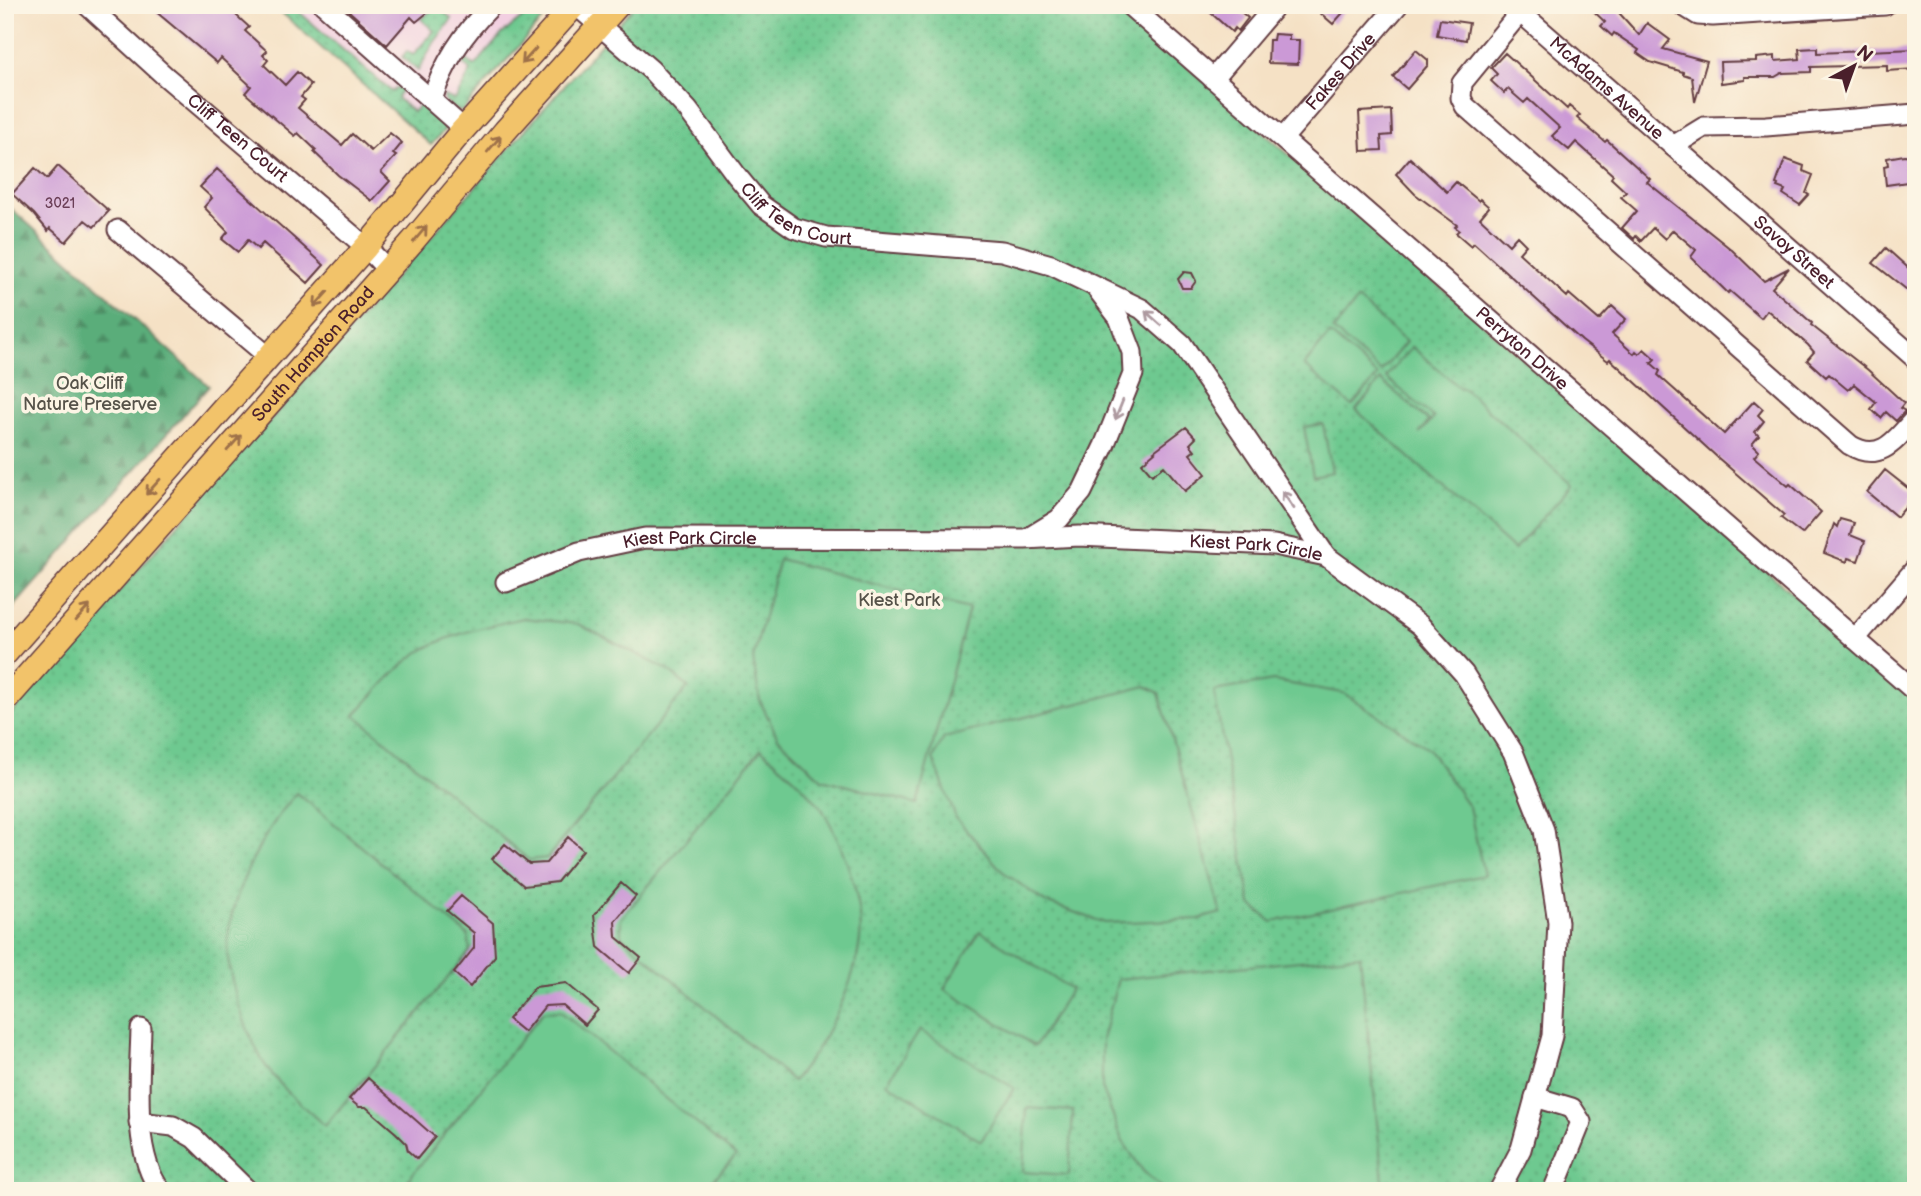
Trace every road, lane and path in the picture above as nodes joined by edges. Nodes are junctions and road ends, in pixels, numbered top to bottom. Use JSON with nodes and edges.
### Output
{"nodes":[{"id":1,"x":87,"y":5,"type":"edge"},
{"id":2,"x":324,"y":5,"type":"edge"},
{"id":3,"x":492,"y":5,"type":"edge"},
{"id":4,"x":575,"y":5,"type":"edge"},
{"id":5,"x":618,"y":5,"type":"edge"},
{"id":6,"x":1129,"y":5,"type":"edge"},
{"id":7,"x":1276,"y":5,"type":"edge"},
{"id":8,"x":1398,"y":5,"type":"edge"},
{"id":9,"x":1682,"y":5,"type":"edge"},
{"id":10,"x":1885,"y":5,"type":"edge"},
{"id":11,"x":1520,"y":8,"type":"edge"},
{"id":12,"x":600,"y":26,"type":"junction"},
{"id":13,"x":1213,"y":79,"type":"junction"},
{"id":14,"x":432,"y":100,"type":"junction"},
{"id":15,"x":1916,"y":114,"type":"edge"},
{"id":16,"x":464,"y":129,"type":"junction"},
{"id":17,"x":1283,"y":138,"type":"junction"},
{"id":18,"x":1673,"y":146,"type":"junction"},
{"id":19,"x":118,"y":230,"type":"dead end"},
{"id":20,"x":366,"y":247,"type":"junction"},
{"id":21,"x":388,"y":270,"type":"junction"},
{"id":22,"x":1091,"y":284,"type":"junction"},
{"id":23,"x":269,"y":357,"type":"junction"},
{"id":24,"x":1916,"y":359,"type":"edge"},
{"id":25,"x":1916,"y":417,"type":"edge"},
{"id":26,"x":1025,"y":539,"type":"junction"},
{"id":27,"x":1326,"y":556,"type":"junction"},
{"id":28,"x":1916,"y":568,"type":"edge"},
{"id":29,"x":506,"y":582,"type":"dead end"},
{"id":30,"x":36,"y":619,"type":"junction"},
{"id":31,"x":1855,"y":639,"type":"junction"},
{"id":32,"x":60,"y":640,"type":"junction"},
{"id":33,"x":5,"y":654,"type":"edge"},
{"id":34,"x":1916,"y":692,"type":"edge"},
{"id":35,"x":5,"y":701,"type":"edge"},
{"id":36,"x":141,"y":1029,"type":"dead end"},
{"id":37,"x":1535,"y":1097,"type":"junction"},
{"id":38,"x":139,"y":1122,"type":"junction"},
{"id":39,"x":153,"y":1187,"type":"edge"},
{"id":40,"x":248,"y":1191,"type":"edge"},
{"id":41,"x":1499,"y":1191,"type":"edge"},
{"id":42,"x":1553,"y":1191,"type":"edge"}],
"edges":[{"from":1,"to":20,"type":"street","name":"Cliff Teen Court"},
{"from":2,"to":14,"type":"street"},
{"from":3,"to":14,"type":"street"},
{"from":4,"to":12,"type":"street","name":"Cliff Teen Court"},
{"from":4,"to":16,"type":"main road","name":"South Hampton Road","one_way":true},
{"from":5,"to":12,"type":"main road","name":"South Hampton Road"},
{"from":6,"to":13,"type":"street","name":"Perryton Drive"},
{"from":7,"to":13,"type":"street"},
{"from":8,"to":17,"type":"street","name":"Fakes Drive"},
{"from":9,"to":10,"type":"street"},
{"from":11,"to":18,"type":"street","name":"McAdams Avenue"},
{"from":11,"to":25,"type":"street"},
{"from":21,"to":12,"type":"main road","name":"South Hampton Road","one_way":true},
{"from":12,"to":22,"type":"street","name":"Cliff Teen Court"},
{"from":13,"to":17,"type":"street","name":"Perryton Drive"},
{"from":14,"to":16,"type":"street"},
{"from":15,"to":18,"type":"street","name":"McAdams Avenue"},
{"from":16,"to":20,"type":"main road","name":"South Hampton Road"},
{"from":17,"to":31,"type":"street","name":"Perryton Drive"},
{"from":18,"to":24,"type":"street","name":"Savoy Street"},
{"from":19,"to":23,"type":"street"},
{"from":20,"to":21,"type":"street","name":"Cliff Teen Court"},
{"from":20,"to":23,"type":"main road","name":"South Hampton Road","one_way":true},
{"from":32,"to":21,"type":"main road","name":"South Hampton Road","one_way":true},
{"from":22,"to":26,"type":"street","name":"Cliff Teen Court","one_way":true},
{"from":27,"to":22,"type":"street","name":"Cliff Teen Court","one_way":true},
{"from":23,"to":30,"type":"main road","name":"South Hampton Road","one_way":true},
{"from":26,"to":27,"type":"street","name":"Kiest Park Circle"},
{"from":26,"to":29,"type":"street","name":"Kiest Park Circle"},
{"from":27,"to":37,"type":"street","name":"Kiest Park Circle"},
{"from":28,"to":31,"type":"street"},
{"from":30,"to":32,"type":"main road"},
{"from":30,"to":33,"type":"main road","name":"South Hampton Road"},
{"from":31,"to":34,"type":"street","name":"Perryton Drive"},
{"from":32,"to":35,"type":"main road","name":"South Hampton Road"},
{"from":36,"to":38,"type":"street"},
{"from":37,"to":41,"type":"street","name":"Kiest Park Circle"},
{"from":37,"to":42,"type":"street"},
{"from":38,"to":39,"type":"street"},
{"from":38,"to":40,"type":"street"}]}
